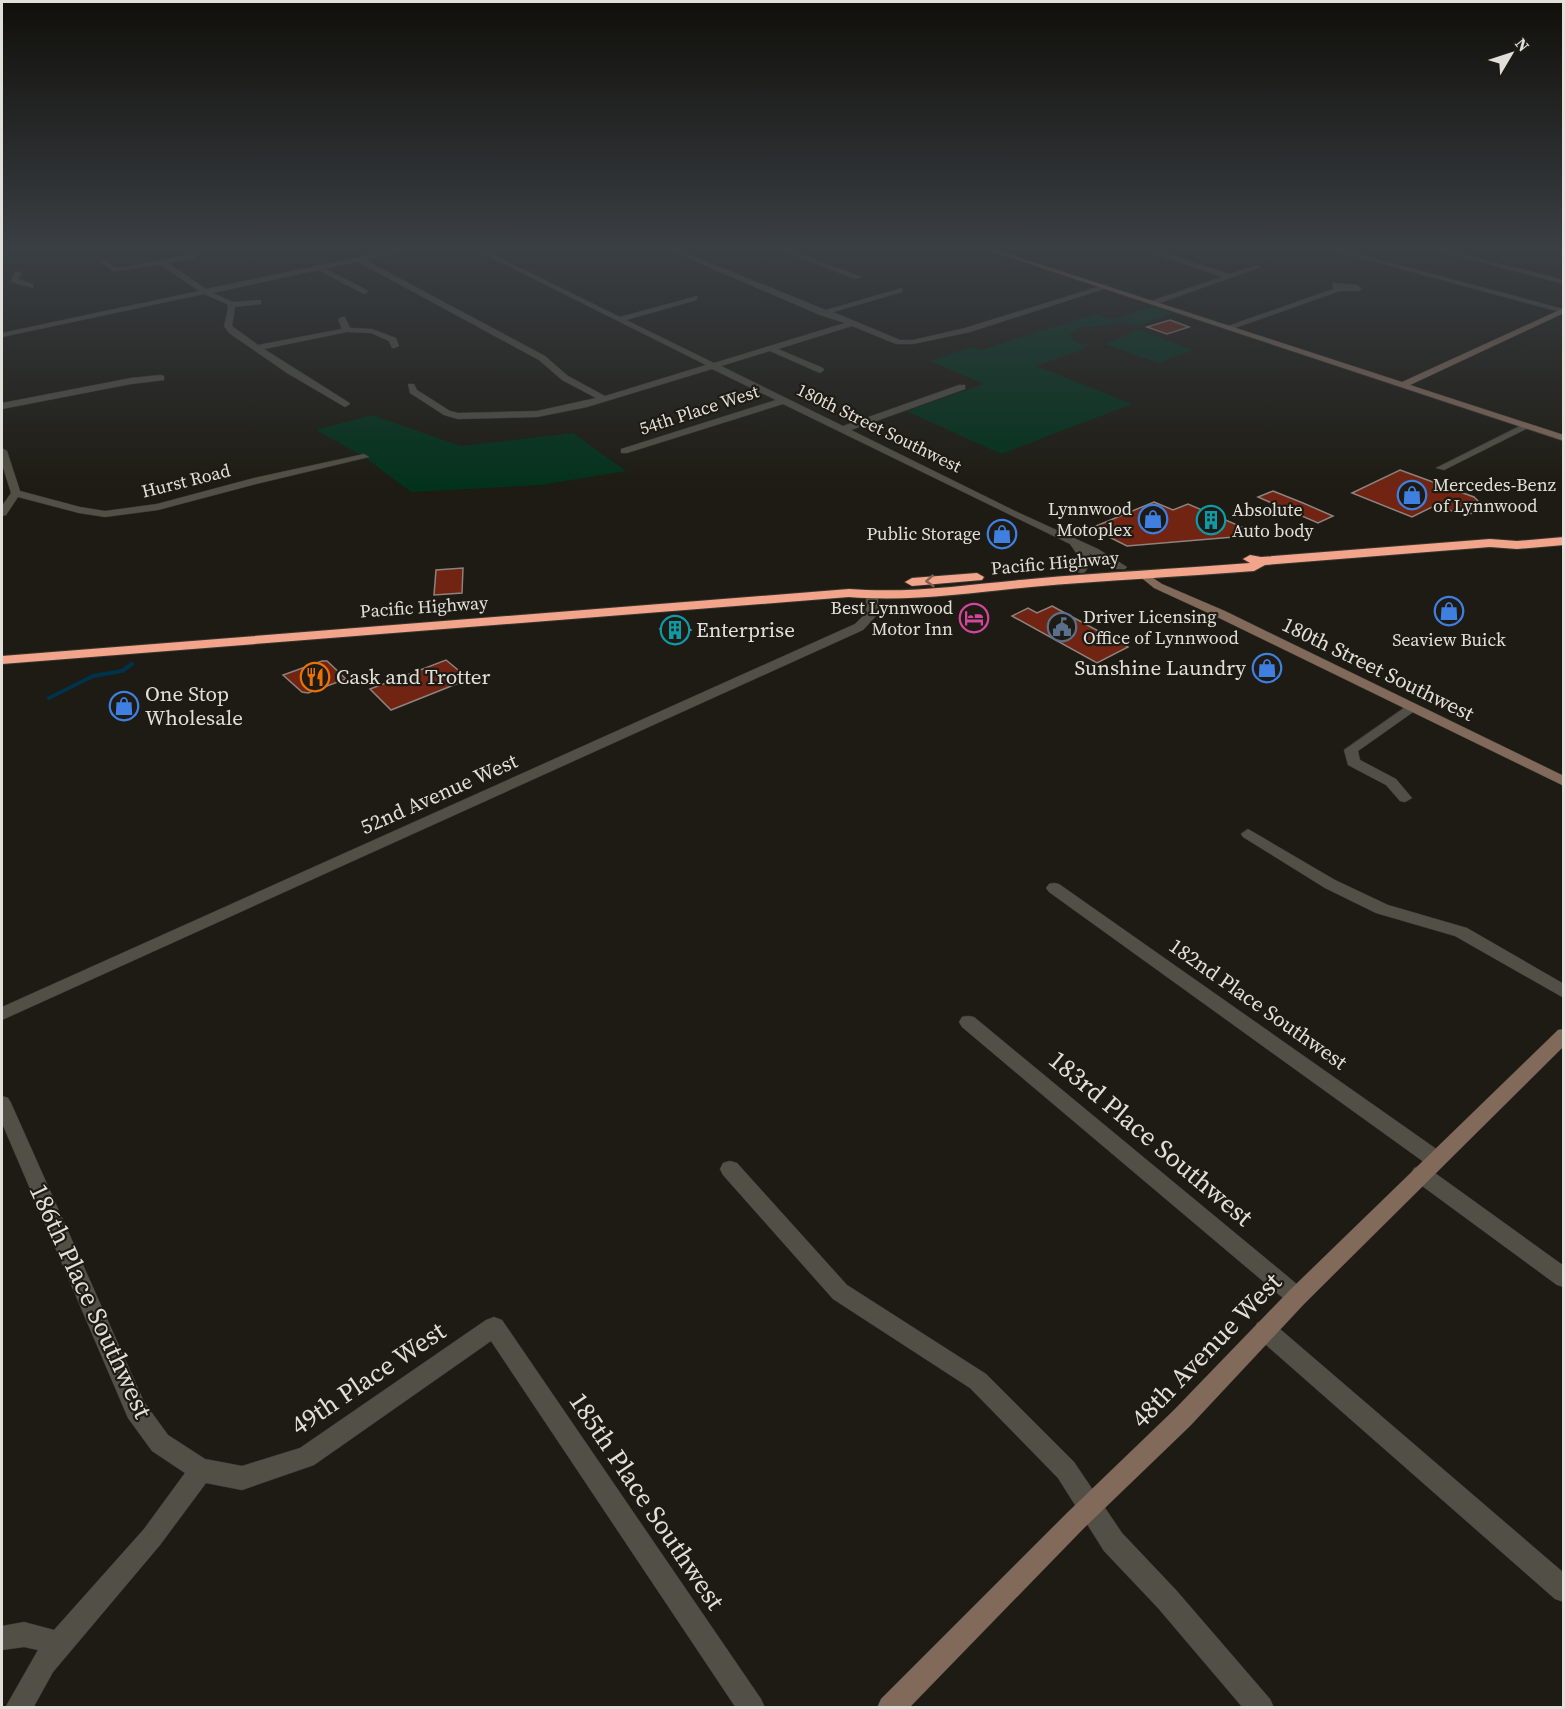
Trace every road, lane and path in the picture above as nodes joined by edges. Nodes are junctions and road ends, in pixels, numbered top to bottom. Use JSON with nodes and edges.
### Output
{"nodes":[{"id":1,"x":32,"y":328,"type":"edge"},
{"id":2,"x":229,"y":328,"type":"edge"},
{"id":3,"x":486,"y":328,"type":"edge"},
{"id":4,"x":638,"y":328,"type":"edge"},
{"id":5,"x":838,"y":328,"type":"edge"},
{"id":6,"x":859,"y":328,"type":"edge"},
{"id":7,"x":973,"y":328,"type":"edge"},
{"id":8,"x":1231,"y":328,"type":"edge"},
{"id":9,"x":1526,"y":328,"type":"edge"},
{"id":10,"x":347,"y":330,"type":"joint"},
{"id":11,"x":2,"y":334,"type":"edge"},
{"id":12,"x":395,"y":346,"type":"dead end"},
{"id":13,"x":257,"y":348,"type":"junction"},
{"id":14,"x":772,"y":349,"type":"junction"},
{"id":15,"x":714,"y":366,"type":"junction"},
{"id":16,"x":820,"y":370,"type":"dead end"},
{"id":17,"x":162,"y":378,"type":"dead end"},
{"id":18,"x":1402,"y":385,"type":"junction"},
{"id":19,"x":411,"y":386,"type":"dead end"},
{"id":20,"x":962,"y":387,"type":"dead end"},
{"id":21,"x":604,"y":399,"type":"junction"},
{"id":22,"x":783,"y":401,"type":"junction"},
{"id":23,"x":345,"y":404,"type":"dead end"},
{"id":24,"x":2,"y":406,"type":"edge"},
{"id":25,"x":1527,"y":426,"type":"junction"},
{"id":26,"x":842,"y":430,"type":"junction"},
{"id":27,"x":1563,"y":438,"type":"edge"},
{"id":28,"x":624,"y":452,"type":"dead end"},
{"id":29,"x":2,"y":454,"type":"edge"},
{"id":30,"x":364,"y":457,"type":"dead end"},
{"id":31,"x":1441,"y":468,"type":"dead end"},
{"id":32,"x":16,"y":493,"type":"junction"},
{"id":33,"x":2,"y":513,"type":"edge"},
{"id":34,"x":1563,"y":537,"type":"edge"},
{"id":35,"x":1073,"y":543,"type":"junction"},
{"id":36,"x":1490,"y":543,"type":"junction"},
{"id":37,"x":1261,"y":561,"type":"junction"},
{"id":38,"x":1185,"y":562,"type":"junction"},
{"id":39,"x":1121,"y":567,"type":"junction"},
{"id":40,"x":1081,"y":570,"type":"junction"},
{"id":41,"x":1172,"y":573,"type":"junction"},
{"id":42,"x":1144,"y":575,"type":"junction"},
{"id":43,"x":1044,"y":582,"type":"junction"},
{"id":44,"x":904,"y":583,"type":"junction"},
{"id":45,"x":1174,"y":592,"type":"junction"},
{"id":46,"x":849,"y":593,"type":"junction"},
{"id":47,"x":872,"y":596,"type":"junction"},
{"id":48,"x":2,"y":660,"type":"edge"},
{"id":49,"x":1411,"y":707,"type":"junction"},
{"id":50,"x":1563,"y":782,"type":"edge"},
{"id":51,"x":1405,"y":798,"type":"dead end"},
{"id":52,"x":1248,"y":834,"type":"dead end"},
{"id":53,"x":1053,"y":888,"type":"dead end"},
{"id":54,"x":1563,"y":992,"type":"edge"},
{"id":55,"x":2,"y":1014,"type":"edge"},
{"id":56,"x":968,"y":1022,"type":"dead end"},
{"id":57,"x":1563,"y":1035,"type":"edge"},
{"id":58,"x":2,"y":1103,"type":"edge"},
{"id":59,"x":1435,"y":1159,"type":"junction"},
{"id":60,"x":730,"y":1169,"type":"dead end"},
{"id":61,"x":1420,"y":1174,"type":"junction"},
{"id":62,"x":1563,"y":1278,"type":"edge"},
{"id":63,"x":1297,"y":1297,"type":"junction"},
{"id":64,"x":494,"y":1328,"type":"joint"},
{"id":65,"x":1265,"y":1330,"type":"junction"},
{"id":66,"x":201,"y":1470,"type":"junction"},
{"id":67,"x":1090,"y":1506,"type":"junction"},
{"id":68,"x":1563,"y":1590,"type":"edge"},
{"id":69,"x":2,"y":1638,"type":"edge"},
{"id":70,"x":59,"y":1645,"type":"junction"},
{"id":71,"x":18,"y":1707,"type":"edge"},
{"id":72,"x":752,"y":1707,"type":"edge"},
{"id":73,"x":890,"y":1707,"type":"edge"},
{"id":74,"x":1261,"y":1707,"type":"edge"}],
"edges":[{"from":1,"to":11,"type":"street"},
{"from":2,"to":13,"type":"street"},
{"from":3,"to":21,"type":"street"},
{"from":4,"to":15,"type":"street","name":"180th Street Southwest"},
{"from":5,"to":14,"type":"street"},
{"from":6,"to":7,"type":"street"},
{"from":8,"to":18,"type":"street"},
{"from":9,"to":18,"type":"street"},
{"from":10,"to":12,"type":"street"},
{"from":10,"to":13,"type":"street"},
{"from":13,"to":23,"type":"street"},
{"from":14,"to":15,"type":"street"},
{"from":14,"to":16,"type":"street"},
{"from":15,"to":21,"type":"street"},
{"from":15,"to":22,"type":"street","name":"180th Street Southwest"},
{"from":17,"to":24,"type":"street"},
{"from":18,"to":25,"type":"street"},
{"from":19,"to":21,"type":"street"},
{"from":20,"to":26,"type":"street"},
{"from":22,"to":26,"type":"street","name":"180th Street Southwest"},
{"from":22,"to":28,"type":"street","name":"54th Place West"},
{"from":25,"to":27,"type":"street"},
{"from":25,"to":31,"type":"street"},
{"from":26,"to":35,"type":"street","name":"180th Street Southwest"},
{"from":29,"to":32,"type":"street"},
{"from":30,"to":32,"type":"street","name":"Hurst Road"},
{"from":32,"to":33,"type":"street"},
{"from":34,"to":36,"type":"highway","name":"Pacific Highway"},
{"from":34,"to":36,"type":"highway","name":"Pacific Highway"},
{"from":35,"to":39,"type":"street","name":"180th Street Southwest"},
{"from":35,"to":40,"type":"street"},
{"from":36,"to":37,"type":"highway","name":"Pacific Highway"},
{"from":37,"to":38,"type":"highway","name":"Pacific Highway"},
{"from":37,"to":41,"type":"highway","name":"Pacific Highway"},
{"from":38,"to":39,"type":"highway","name":"Pacific Highway"},
{"from":38,"to":42,"type":"highway"},
{"from":39,"to":40,"type":"highway","name":"Pacific Highway"},
{"from":39,"to":43,"type":"highway"},
{"from":40,"to":44,"type":"highway","name":"Pacific Highway","one_way":true},
{"from":41,"to":42,"type":"highway","name":"Pacific Highway"},
{"from":41,"to":45,"type":"street"},
{"from":42,"to":43,"type":"highway","name":"Pacific Highway"},
{"from":42,"to":45,"type":"street","name":"180th Street Southwest"},
{"from":43,"to":47,"type":"highway","name":"Pacific Highway"},
{"from":44,"to":46,"type":"highway","name":"Pacific Highway"},
{"from":44,"to":47,"type":"highway"},
{"from":45,"to":49,"type":"street","name":"180th Street Southwest"},
{"from":46,"to":47,"type":"highway","name":"Pacific Highway"},
{"from":46,"to":48,"type":"highway","name":"Pacific Highway"},
{"from":47,"to":55,"type":"street","name":"52nd Avenue West"},
{"from":49,"to":50,"type":"street","name":"180th Street Southwest"},
{"from":49,"to":51,"type":"street"},
{"from":52,"to":54,"type":"street"},
{"from":53,"to":59,"type":"street","name":"182nd Place Southwest"},
{"from":56,"to":63,"type":"street","name":"183rd Place Southwest"},
{"from":57,"to":59,"type":"street","name":"48th Avenue West"},
{"from":58,"to":66,"type":"street","name":"186th Place Southwest"},
{"from":59,"to":61,"type":"street","name":"48th Avenue West"},
{"from":60,"to":67,"type":"street"},
{"from":61,"to":62,"type":"street"},
{"from":61,"to":63,"type":"street","name":"48th Avenue West"},
{"from":63,"to":65,"type":"street","name":"48th Avenue West"},
{"from":64,"to":66,"type":"street","name":"49th Place West"},
{"from":64,"to":72,"type":"street","name":"185th Place Southwest"},
{"from":65,"to":67,"type":"street","name":"48th Avenue West"},
{"from":65,"to":68,"type":"street"},
{"from":66,"to":70,"type":"street"},
{"from":67,"to":73,"type":"street","name":"48th Avenue West"},
{"from":67,"to":74,"type":"street"},
{"from":69,"to":70,"type":"street"},
{"from":70,"to":71,"type":"street"}]}
